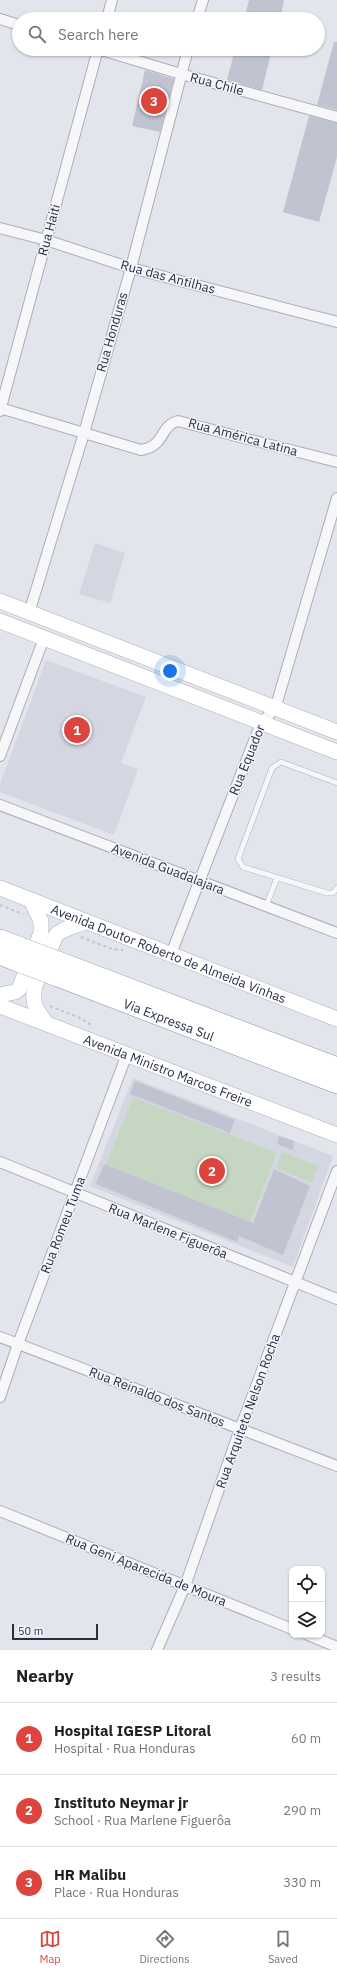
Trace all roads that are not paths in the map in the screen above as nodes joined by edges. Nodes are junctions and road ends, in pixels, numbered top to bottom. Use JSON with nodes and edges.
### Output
{"nodes":[{"id":1,"x":112,"y":0,"type":"edge"},
{"id":2,"x":202,"y":0,"type":"edge"},
{"id":3,"x":109,"y":12,"type":"edge"},
{"id":4,"x":199,"y":12,"type":"edge"},
{"id":5,"x":0,"y":20,"type":"edge"},
{"id":6,"x":12,"y":23,"type":"edge"},
{"id":7,"x":96,"y":56,"type":"edge"},
{"id":8,"x":121,"y":56,"type":"edge"},
{"id":9,"x":186,"y":56,"type":"edge"},
{"id":10,"x":181,"y":74,"type":"junction"},
{"id":11,"x":337,"y":117,"type":"edge"},
{"id":12,"x":0,"y":228,"type":"edge"},
{"id":13,"x":46,"y":240,"type":"junction"},
{"id":14,"x":131,"y":268,"type":"junction"},
{"id":15,"x":337,"y":322,"type":"edge"},
{"id":16,"x":0,"y":409,"type":"edge"},
{"id":17,"x":84,"y":432,"type":"junction"},
{"id":18,"x":337,"y":462,"type":"edge"},
{"id":19,"x":337,"y":498,"type":"edge"},
{"id":20,"x":0,"y":601,"type":"edge"},
{"id":21,"x":29,"y":613,"type":"junction"},
{"id":22,"x":0,"y":621,"type":"edge"},
{"id":23,"x":44,"y":638,"type":"junction"},
{"id":24,"x":275,"y":708,"type":"junction"},
{"id":25,"x":261,"y":723,"type":"junction"},
{"id":26,"x":337,"y":732,"type":"edge"},
{"id":27,"x":337,"y":752,"type":"edge"},
{"id":28,"x":0,"y":756,"type":"edge"},
{"id":29,"x":337,"y":783,"type":"edge"},
{"id":30,"x":0,"y":805,"type":"edge"},
{"id":31,"x":277,"y":878,"type":"junction"},
{"id":32,"x":199,"y":881,"type":"junction"},
{"id":33,"x":0,"y":888,"type":"edge"},
{"id":34,"x":337,"y":888,"type":"edge"},
{"id":35,"x":30,"y":899,"type":"junction"},
{"id":36,"x":266,"y":906,"type":"junction"},
{"id":37,"x":86,"y":921,"type":"junction"},
{"id":38,"x":337,"y":933,"type":"edge"},
{"id":39,"x":0,"y":939,"type":"edge"},
{"id":40,"x":12,"y":954,"type":"edge"},
{"id":41,"x":171,"y":954,"type":"junction"},
{"id":42,"x":58,"y":969,"type":"junction"},
{"id":43,"x":0,"y":995,"type":"edge"},
{"id":44,"x":0,"y":1006,"type":"edge"},
{"id":45,"x":337,"y":1019,"type":"edge"},
{"id":46,"x":46,"y":1023,"type":"junction"},
{"id":47,"x":127,"y":1054,"type":"junction"},
{"id":48,"x":337,"y":1067,"type":"edge"},
{"id":49,"x":337,"y":1084,"type":"edge"},
{"id":50,"x":337,"y":1135,"type":"edge"},
{"id":51,"x":0,"y":1162,"type":"edge"},
{"id":52,"x":337,"y":1171,"type":"edge"},
{"id":53,"x":76,"y":1192,"type":"junction"},
{"id":54,"x":296,"y":1284,"type":"junction"},
{"id":55,"x":337,"y":1299,"type":"edge"},
{"id":56,"x":0,"y":1337,"type":"edge"},
{"id":57,"x":18,"y":1344,"type":"junction"},
{"id":58,"x":0,"y":1397,"type":"edge"},
{"id":59,"x":240,"y":1429,"type":"junction"},
{"id":60,"x":337,"y":1466,"type":"edge"},
{"id":61,"x":0,"y":1511,"type":"edge"},
{"id":62,"x":185,"y":1586,"type":"junction"},
{"id":63,"x":289,"y":1628,"type":"edge"},
{"id":64,"x":315,"y":1638,"type":"edge"},
{"id":65,"x":337,"y":1647,"type":"edge"},
{"id":66,"x":157,"y":1650,"type":"edge"}],
"edges":[{"from":1,"to":3,"type":"street"},
{"from":2,"to":4,"type":"street"},
{"from":5,"to":6,"type":"street"},
{"from":7,"to":13,"type":"street","name":"Rua Haiti"},
{"from":8,"to":10,"type":"street","name":"Rua Chile"},
{"from":9,"to":10,"type":"street","name":"Rua Honduras"},
{"from":10,"to":11,"type":"street","name":"Rua Chile"},
{"from":10,"to":14,"type":"street","name":"Rua Honduras"},
{"from":12,"to":13,"type":"street","name":"Rua das Antilhas"},
{"from":13,"to":14,"type":"street","name":"Rua das Antilhas"},
{"from":13,"to":16,"type":"street","name":"Rua Haiti"},
{"from":14,"to":15,"type":"street","name":"Rua das Antilhas"},
{"from":14,"to":17,"type":"street","name":"Rua Honduras"},
{"from":16,"to":17,"type":"street","name":"Rua América Latina"},
{"from":17,"to":18,"type":"street","name":"Rua América Latina"},
{"from":17,"to":21,"type":"street","name":"Rua Honduras"},
{"from":19,"to":24,"type":"street","name":"Rua Equador"},
{"from":20,"to":21,"type":"main road"},
{"from":21,"to":24,"type":"main road"},
{"from":22,"to":23,"type":"main road"},
{"from":23,"to":25,"type":"main road"},
{"from":23,"to":28,"type":"street"},
{"from":24,"to":25,"type":"street","name":"Rua Equador"},
{"from":24,"to":26,"type":"main road"},
{"from":25,"to":27,"type":"main road"},
{"from":25,"to":32,"type":"street","name":"Rua Equador"},
{"from":29,"to":31,"type":"lane"},
{"from":30,"to":32,"type":"street","name":"Avenida Guadalajara"},
{"from":31,"to":34,"type":"lane"},
{"from":31,"to":36,"type":"lane"},
{"from":32,"to":36,"type":"street","name":"Avenida Guadalajara"},
{"from":32,"to":41,"type":"street","name":"Rua Equador"},
{"from":33,"to":35,"type":"main road","name":"Avenida Doutor Roberto de Almeida Vinhas"},
{"from":35,"to":37,"type":"main road","name":"Avenida Doutor Roberto de Almeida Vinhas"},
{"from":35,"to":43,"type":"main road"},
{"from":36,"to":38,"type":"street","name":"Avenida Guadalajara"},
{"from":37,"to":41,"type":"main road","name":"Avenida Doutor Roberto de Almeida Vinhas"},
{"from":37,"to":46,"type":"main road"},
{"from":39,"to":40,"type":"highway","name":"Via Expressa Sul"},
{"from":40,"to":42,"type":"highway","name":"Via Expressa Sul","bridge":true},
{"from":41,"to":45,"type":"main road","name":"Avenida Doutor Roberto de Almeida Vinhas"},
{"from":42,"to":48,"type":"highway","name":"Via Expressa Sul"},
{"from":42,"to":49,"type":"highway","name":"Via Expressa Sul"},
{"from":44,"to":46,"type":"main road","name":"Avenida Ministro Marcos Freire"},
{"from":46,"to":47,"type":"main road","name":"Avenida Ministro Marcos Freire"},
{"from":47,"to":50,"type":"main road","name":"Avenida Ministro Marcos Freire"},
{"from":47,"to":53,"type":"street","name":"Rua Romeu Tuma"},
{"from":51,"to":53,"type":"street","name":"Rua Marlene Figuerôa"},
{"from":52,"to":54,"type":"street","name":"Rua Arquiteto Nelson Rocha"},
{"from":53,"to":54,"type":"street","name":"Rua Marlene Figuerôa"},
{"from":53,"to":57,"type":"street","name":"Rua Romeu Tuma"},
{"from":54,"to":55,"type":"street","name":"Rua Marlene Figuerôa"},
{"from":54,"to":59,"type":"street","name":"Rua Arquiteto Nelson Rocha"},
{"from":56,"to":57,"type":"street","name":"Rua Reinaldo dos Santos"},
{"from":57,"to":58,"type":"street","name":"Rua Romeu Tuma"},
{"from":57,"to":59,"type":"street","name":"Rua Reinaldo dos Santos"},
{"from":59,"to":60,"type":"street","name":"Rua Reinaldo dos Santos"},
{"from":59,"to":62,"type":"street","name":"Rua Arquiteto Nelson Rocha"},
{"from":61,"to":62,"type":"street","name":"Rua Geni Aparecida de Moura"},
{"from":62,"to":63,"type":"street","name":"Rua Geni Aparecida de Moura"},
{"from":62,"to":66,"type":"street","name":"Rua Arquiteto Nelson Rocha"},
{"from":64,"to":65,"type":"street"}]}
